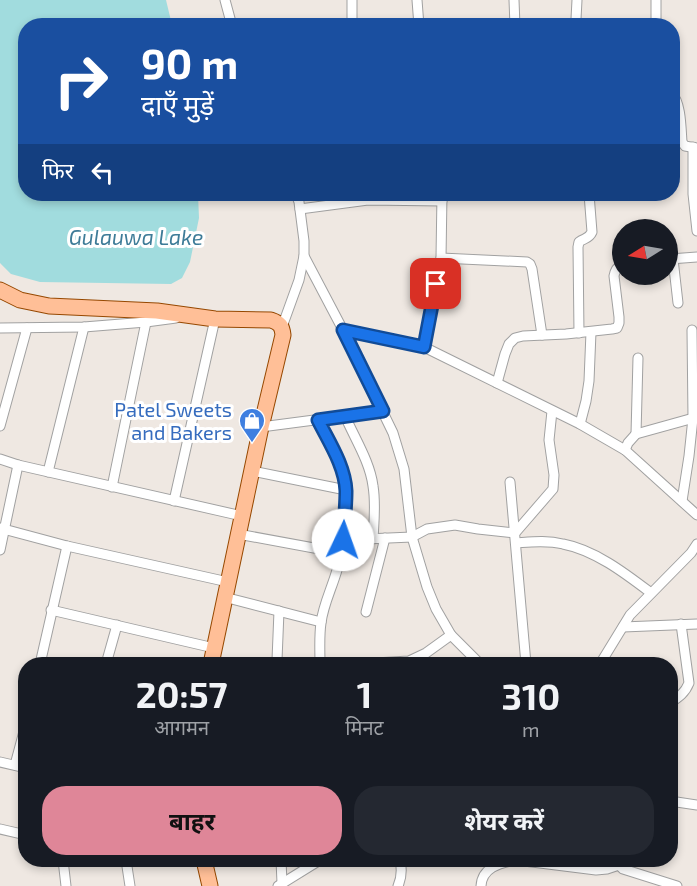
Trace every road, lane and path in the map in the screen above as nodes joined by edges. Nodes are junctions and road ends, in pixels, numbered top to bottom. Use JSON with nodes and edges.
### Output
{"nodes":[{"id":1,"x":225,"y":0,"type":"edge"},
{"id":2,"x":352,"y":0,"type":"edge"},
{"id":3,"x":417,"y":0,"type":"edge"},
{"id":4,"x":514,"y":0,"type":"edge"},
{"id":5,"x":577,"y":0,"type":"edge"},
{"id":6,"x":656,"y":0,"type":"edge"},
{"id":7,"x":230,"y":18,"type":"edge"},
{"id":8,"x":352,"y":18,"type":"edge"},
{"id":9,"x":418,"y":18,"type":"edge"},
{"id":10,"x":515,"y":18,"type":"edge"},
{"id":11,"x":576,"y":18,"type":"edge"},
{"id":12,"x":656,"y":18,"type":"edge"},
{"id":13,"x":680,"y":125,"type":"edge"},
{"id":14,"x":695,"y":148,"type":"edge"},
{"id":15,"x":298,"y":201,"type":"edge"},
{"id":16,"x":360,"y":201,"type":"edge"},
{"id":17,"x":442,"y":201,"type":"edge"},
{"id":18,"x":590,"y":201,"type":"edge"},
{"id":19,"x":300,"y":209,"type":"junction"},
{"id":20,"x":697,"y":231,"type":"edge"},
{"id":21,"x":304,"y":256,"type":"junction"},
{"id":22,"x":697,"y":257,"type":"edge"},
{"id":23,"x":441,"y":258,"type":"junction"},
{"id":24,"x":678,"y":258,"type":"edge"},
{"id":25,"x":615,"y":285,"type":"edge"},
{"id":26,"x":675,"y":285,"type":"edge"},
{"id":27,"x":0,"y":290,"type":"edge"},
{"id":28,"x":678,"y":303,"type":"dead end"},
{"id":29,"x":190,"y":315,"type":"junction"},
{"id":30,"x":215,"y":319,"type":"junction"},
{"id":31,"x":146,"y":322,"type":"junction"},
{"id":32,"x":84,"y":327,"type":"junction"},
{"id":33,"x":282,"y":327,"type":"junction"},
{"id":34,"x":0,"y":328,"type":"edge"},
{"id":35,"x":27,"y":328,"type":"junction"},
{"id":36,"x":343,"y":330,"type":"junction"},
{"id":37,"x":692,"y":330,"type":"dead end"},
{"id":38,"x":591,"y":332,"type":"junction"},
{"id":39,"x":579,"y":333,"type":"junction"},
{"id":40,"x":542,"y":335,"type":"junction"},
{"id":41,"x":424,"y":347,"type":"junction"},
{"id":42,"x":638,"y":358,"type":"dead end"},
{"id":43,"x":497,"y":383,"type":"junction"},
{"id":44,"x":383,"y":411,"type":"junction"},
{"id":45,"x":552,"y":411,"type":"junction"},
{"id":46,"x":345,"y":416,"type":"junction"},
{"id":47,"x":695,"y":417,"type":"edge"},
{"id":48,"x":318,"y":420,"type":"junction"},
{"id":49,"x":580,"y":424,"type":"junction"},
{"id":50,"x":0,"y":426,"type":"edge"},
{"id":51,"x":261,"y":426,"type":"junction"},
{"id":52,"x":636,"y":434,"type":"junction"},
{"id":53,"x":625,"y":450,"type":"junction"},
{"id":54,"x":0,"y":459,"type":"edge"},
{"id":55,"x":18,"y":465,"type":"junction"},
{"id":56,"x":252,"y":471,"type":"junction"},
{"id":57,"x":48,"y":472,"type":"junction"},
{"id":58,"x":510,"y":482,"type":"dead end"},
{"id":59,"x":112,"y":487,"type":"junction"},
{"id":60,"x":346,"y":490,"type":"junction"},
{"id":61,"x":174,"y":501,"type":"junction"},
{"id":62,"x":682,"y":501,"type":"junction"},
{"id":63,"x":697,"y":515,"type":"edge"},
{"id":64,"x":242,"y":516,"type":"junction"},
{"id":65,"x":3,"y":528,"type":"edge"},
{"id":66,"x":238,"y":534,"type":"junction"},
{"id":67,"x":412,"y":537,"type":"junction"},
{"id":68,"x":373,"y":538,"type":"junction"},
{"id":69,"x":385,"y":538,"type":"junction"},
{"id":70,"x":516,"y":538,"type":"junction"},
{"id":71,"x":343,"y":540,"type":"junction"},
{"id":72,"x":697,"y":544,"type":"edge"},
{"id":73,"x":67,"y":546,"type":"junction"},
{"id":74,"x":0,"y":550,"type":"edge"},
{"id":75,"x":341,"y":553,"type":"junction"},
{"id":76,"x":228,"y":582,"type":"junction"},
{"id":77,"x":651,"y":593,"type":"junction"},
{"id":78,"x":224,"y":597,"type":"junction"},
{"id":79,"x":51,"y":610,"type":"junction"},
{"id":80,"x":279,"y":611,"type":"junction"},
{"id":81,"x":366,"y":612,"type":"dead end"},
{"id":82,"x":321,"y":622,"type":"junction"},
{"id":83,"x":681,"y":624,"type":"junction"},
{"id":84,"x":697,"y":624,"type":"edge"},
{"id":85,"x":117,"y":625,"type":"junction"},
{"id":86,"x":623,"y":627,"type":"junction"},
{"id":87,"x":451,"y":635,"type":"junction"},
{"id":88,"x":214,"y":648,"type":"junction"},
{"id":89,"x":41,"y":657,"type":"edge"},
{"id":90,"x":108,"y":657,"type":"edge"},
{"id":91,"x":212,"y":657,"type":"edge"},
{"id":92,"x":277,"y":657,"type":"edge"},
{"id":93,"x":320,"y":657,"type":"edge"},
{"id":94,"x":420,"y":657,"type":"edge"},
{"id":95,"x":473,"y":657,"type":"edge"},
{"id":96,"x":525,"y":657,"type":"edge"},
{"id":97,"x":604,"y":657,"type":"edge"},
{"id":98,"x":678,"y":698,"type":"edge"},
{"id":99,"x":18,"y":754,"type":"edge"},
{"id":100,"x":0,"y":762,"type":"edge"},
{"id":101,"x":15,"y":765,"type":"junction"},
{"id":102,"x":18,"y":766,"type":"edge"},
{"id":103,"x":678,"y":802,"type":"edge"},
{"id":104,"x":697,"y":805,"type":"edge"},
{"id":105,"x":0,"y":829,"type":"edge"},
{"id":106,"x":18,"y":833,"type":"edge"},
{"id":107,"x":64,"y":867,"type":"edge"},
{"id":108,"x":127,"y":867,"type":"edge"},
{"id":109,"x":206,"y":867,"type":"edge"},
{"id":110,"x":281,"y":867,"type":"edge"},
{"id":111,"x":310,"y":867,"type":"edge"},
{"id":112,"x":400,"y":867,"type":"edge"},
{"id":113,"x":495,"y":867,"type":"edge"},
{"id":114,"x":579,"y":867,"type":"edge"},
{"id":115,"x":610,"y":867,"type":"edge"},
{"id":116,"x":622,"y":867,"type":"edge"},
{"id":117,"x":639,"y":874,"type":"junction"},
{"id":118,"x":280,"y":885,"type":"edge"},
{"id":119,"x":66,"y":886,"type":"edge"},
{"id":120,"x":130,"y":886,"type":"edge"},
{"id":121,"x":210,"y":886,"type":"edge"},
{"id":122,"x":398,"y":886,"type":"edge"},
{"id":123,"x":481,"y":886,"type":"edge"},
{"id":124,"x":639,"y":886,"type":"edge"},
{"id":125,"x":677,"y":886,"type":"edge"}],
"edges":[{"from":1,"to":7,"type":"street"},
{"from":2,"to":8,"type":"street"},
{"from":3,"to":9,"type":"street"},
{"from":4,"to":10,"type":"street"},
{"from":5,"to":11,"type":"street"},
{"from":6,"to":12,"type":"street"},
{"from":13,"to":14,"type":"street"},
{"from":14,"to":20,"type":"street"},
{"from":15,"to":19,"type":"street"},
{"from":16,"to":19,"type":"street"},
{"from":17,"to":23,"type":"street"},
{"from":18,"to":39,"type":"street"},
{"from":19,"to":21,"type":"street"},
{"from":21,"to":33,"type":"street"},
{"from":21,"to":36,"type":"street"},
{"from":22,"to":24,"type":"street"},
{"from":23,"to":40,"type":"street"},
{"from":23,"to":41,"type":"street"},
{"from":25,"to":38,"type":"street"},
{"from":26,"to":28,"type":"street"},
{"from":27,"to":29,"type":"main road"},
{"from":29,"to":30,"type":"main road"},
{"from":29,"to":31,"type":"street"},
{"from":30,"to":33,"type":"main road"},
{"from":30,"to":61,"type":"street"},
{"from":31,"to":32,"type":"street"},
{"from":31,"to":59,"type":"street"},
{"from":32,"to":35,"type":"street"},
{"from":32,"to":57,"type":"street"},
{"from":33,"to":51,"type":"main road"},
{"from":34,"to":35,"type":"street"},
{"from":35,"to":50,"type":"street"},
{"from":36,"to":41,"type":"street"},
{"from":36,"to":44,"type":"street"},
{"from":37,"to":47,"type":"street"},
{"from":38,"to":39,"type":"street"},
{"from":38,"to":49,"type":"street"},
{"from":39,"to":40,"type":"street"},
{"from":40,"to":43,"type":"street"},
{"from":41,"to":43,"type":"street"},
{"from":42,"to":52,"type":"street"},
{"from":43,"to":45,"type":"street"},
{"from":44,"to":46,"type":"street"},
{"from":44,"to":67,"type":"street"},
{"from":45,"to":49,"type":"street"},
{"from":45,"to":70,"type":"street"},
{"from":46,"to":48,"type":"street"},
{"from":46,"to":68,"type":"street"},
{"from":47,"to":52,"type":"street"},
{"from":47,"to":62,"type":"street"},
{"from":48,"to":51,"type":"street"},
{"from":48,"to":60,"type":"street"},
{"from":49,"to":53,"type":"street"},
{"from":51,"to":56,"type":"main road"},
{"from":52,"to":53,"type":"street"},
{"from":53,"to":62,"type":"street"},
{"from":54,"to":55,"type":"street"},
{"from":55,"to":57,"type":"street"},
{"from":55,"to":65,"type":"street"},
{"from":56,"to":60,"type":"street"},
{"from":56,"to":64,"type":"main road"},
{"from":57,"to":59,"type":"street"},
{"from":58,"to":70,"type":"street"},
{"from":59,"to":61,"type":"street"},
{"from":60,"to":71,"type":"street"},
{"from":61,"to":64,"type":"street"},
{"from":62,"to":63,"type":"street"},
{"from":64,"to":66,"type":"main road"},
{"from":65,"to":73,"type":"street"},
{"from":65,"to":74,"type":"street"},
{"from":66,"to":75,"type":"street"},
{"from":66,"to":76,"type":"main road"},
{"from":67,"to":69,"type":"street"},
{"from":67,"to":70,"type":"street"},
{"from":67,"to":87,"type":"street"},
{"from":68,"to":69,"type":"street"},
{"from":68,"to":71,"type":"street"},
{"from":69,"to":81,"type":"street"},
{"from":70,"to":77,"type":"street"},
{"from":70,"to":96,"type":"street"},
{"from":71,"to":75,"type":"street"},
{"from":72,"to":77,"type":"street"},
{"from":73,"to":76,"type":"street"},
{"from":73,"to":79,"type":"street"},
{"from":75,"to":82,"type":"street"},
{"from":76,"to":78,"type":"main road"},
{"from":77,"to":86,"type":"street"},
{"from":78,"to":80,"type":"street"},
{"from":78,"to":88,"type":"main road"},
{"from":79,"to":85,"type":"street"},
{"from":79,"to":89,"type":"street"},
{"from":80,"to":82,"type":"street"},
{"from":80,"to":92,"type":"street"},
{"from":82,"to":93,"type":"street"},
{"from":83,"to":84,"type":"street"},
{"from":83,"to":86,"type":"street"},
{"from":83,"to":98,"type":"street"},
{"from":85,"to":88,"type":"street"},
{"from":85,"to":90,"type":"street"},
{"from":86,"to":97,"type":"street"},
{"from":87,"to":94,"type":"street"},
{"from":87,"to":95,"type":"street"},
{"from":88,"to":91,"type":"main road"},
{"from":99,"to":101,"type":"street"},
{"from":100,"to":101,"type":"street"},
{"from":101,"to":102,"type":"street"},
{"from":103,"to":104,"type":"street"},
{"from":105,"to":106,"type":"street"},
{"from":107,"to":119,"type":"street"},
{"from":108,"to":120,"type":"street"},
{"from":109,"to":121,"type":"main road"},
{"from":110,"to":118,"type":"street"},
{"from":111,"to":118,"type":"street"},
{"from":112,"to":122,"type":"street"},
{"from":113,"to":123,"type":"street"},
{"from":114,"to":115,"type":"street"},
{"from":116,"to":117,"type":"street"},
{"from":117,"to":124,"type":"street"},
{"from":117,"to":125,"type":"street"}]}
